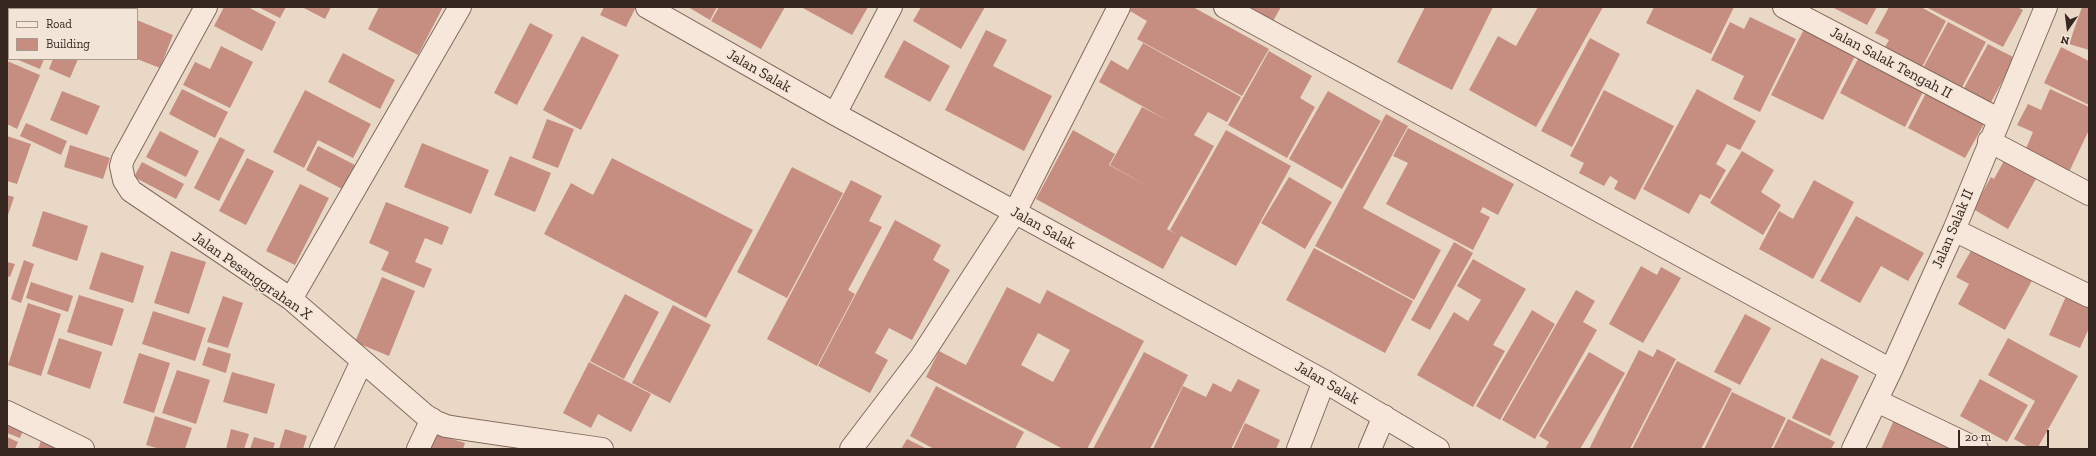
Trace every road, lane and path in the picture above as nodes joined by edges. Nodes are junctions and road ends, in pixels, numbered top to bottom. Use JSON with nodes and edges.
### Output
{"nodes":[{"id":1,"x":206,"y":7,"type":"edge"},
{"id":2,"x":460,"y":7,"type":"edge"},
{"id":3,"x":647,"y":7,"type":"edge"},
{"id":4,"x":891,"y":7,"type":"edge"},
{"id":5,"x":1119,"y":7,"type":"edge"},
{"id":6,"x":1225,"y":7,"type":"edge"},
{"id":7,"x":1784,"y":7,"type":"edge"},
{"id":8,"x":2046,"y":7,"type":"edge"},
{"id":9,"x":835,"y":114,"type":"junction"},
{"id":10,"x":1998,"y":119,"type":"junction"},
{"id":11,"x":1989,"y":141,"type":"junction"},
{"id":12,"x":2089,"y":194,"type":"edge"},
{"id":13,"x":1014,"y":212,"type":"junction"},
{"id":14,"x":1954,"y":230,"type":"junction"},
{"id":15,"x":2089,"y":296,"type":"edge"},
{"id":16,"x":291,"y":299,"type":"junction"},
{"id":17,"x":362,"y":361,"type":"junction"},
{"id":18,"x":1891,"y":370,"type":"junction"},
{"id":19,"x":1324,"y":381,"type":"junction"},
{"id":20,"x":1877,"y":401,"type":"junction"},
{"id":21,"x":7,"y":412,"type":"edge"},
{"id":22,"x":1384,"y":416,"type":"junction"},
{"id":23,"x":432,"y":419,"type":"junction"},
{"id":24,"x":83,"y":449,"type":"edge"},
{"id":25,"x":321,"y":449,"type":"edge"},
{"id":26,"x":418,"y":449,"type":"edge"},
{"id":27,"x":602,"y":449,"type":"edge"},
{"id":28,"x":851,"y":449,"type":"edge"},
{"id":29,"x":1298,"y":449,"type":"edge"},
{"id":30,"x":1370,"y":449,"type":"edge"},
{"id":31,"x":1438,"y":449,"type":"edge"},
{"id":32,"x":1853,"y":449,"type":"edge"},
{"id":33,"x":1977,"y":449,"type":"edge"}],
"edges":[{"from":1,"to":16,"type":"street","name":"Jalan Pesanggrahan X"},
{"from":2,"to":16,"type":"street"},
{"from":3,"to":9,"type":"street","name":"Jalan Salak"},
{"from":4,"to":9,"type":"street"},
{"from":5,"to":13,"type":"street"},
{"from":6,"to":18,"type":"street"},
{"from":7,"to":10,"type":"street","name":"Jalan Salak Tengah II"},
{"from":8,"to":10,"type":"street","name":"Jalan Salak II"},
{"from":9,"to":13,"type":"street","name":"Jalan Salak"},
{"from":10,"to":11,"type":"street","name":"Jalan Salak II"},
{"from":11,"to":12,"type":"street"},
{"from":11,"to":14,"type":"street","name":"Jalan Salak II"},
{"from":13,"to":19,"type":"street","name":"Jalan Salak"},
{"from":13,"to":28,"type":"street"},
{"from":14,"to":15,"type":"street"},
{"from":14,"to":18,"type":"street","name":"Jalan Salak II"},
{"from":16,"to":17,"type":"street","name":"Jalan Pesanggrahan X"},
{"from":17,"to":23,"type":"street","name":"Jalan Pesanggrahan X"},
{"from":17,"to":25,"type":"street"},
{"from":18,"to":20,"type":"street","name":"Jalan Salak II"},
{"from":19,"to":22,"type":"street","name":"Jalan Salak"},
{"from":19,"to":29,"type":"street"},
{"from":20,"to":32,"type":"street","name":"Jalan Salak II"},
{"from":20,"to":33,"type":"street"},
{"from":21,"to":24,"type":"street"},
{"from":22,"to":30,"type":"street"},
{"from":22,"to":31,"type":"street","name":"Jalan Salak"},
{"from":23,"to":26,"type":"street"},
{"from":23,"to":27,"type":"street","name":"Jalan Pesanggrahan X"}]}
